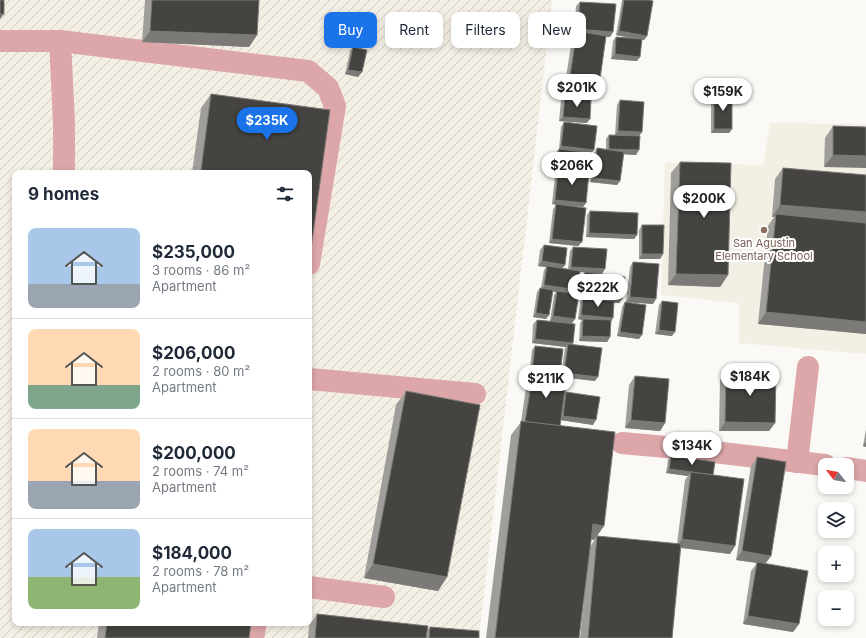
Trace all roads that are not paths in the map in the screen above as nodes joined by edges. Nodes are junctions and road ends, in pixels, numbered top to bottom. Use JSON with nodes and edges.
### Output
{"nodes":[{"id":1,"x":0,"y":41,"type":"edge"},
{"id":2,"x":60,"y":41,"type":"junction"},
{"id":3,"x":64,"y":170,"type":"edge"},
{"id":4,"x":312,"y":246,"type":"edge"},
{"id":5,"x":808,"y":367,"type":"dead end"},
{"id":6,"x":312,"y":379,"type":"edge"},
{"id":7,"x":475,"y":394,"type":"dead end"},
{"id":8,"x":622,"y":443,"type":"dead end"},
{"id":9,"x":797,"y":462,"type":"junction"},
{"id":10,"x":818,"y":464,"type":"edge"},
{"id":11,"x":854,"y":469,"type":"edge"},
{"id":12,"x":866,"y":471,"type":"edge"},
{"id":13,"x":312,"y":587,"type":"edge"},
{"id":14,"x":384,"y":598,"type":"dead end"},
{"id":15,"x":255,"y":626,"type":"edge"},
{"id":16,"x":253,"y":638,"type":"edge"}],
"edges":[{"from":1,"to":2,"type":"street"},
{"from":2,"to":3,"type":"street"},
{"from":2,"to":4,"type":"street"},
{"from":5,"to":9,"type":"street"},
{"from":6,"to":7,"type":"street"},
{"from":8,"to":9,"type":"street"},
{"from":9,"to":10,"type":"street"},
{"from":11,"to":12,"type":"street"},
{"from":13,"to":14,"type":"street"},
{"from":15,"to":16,"type":"street"}]}
